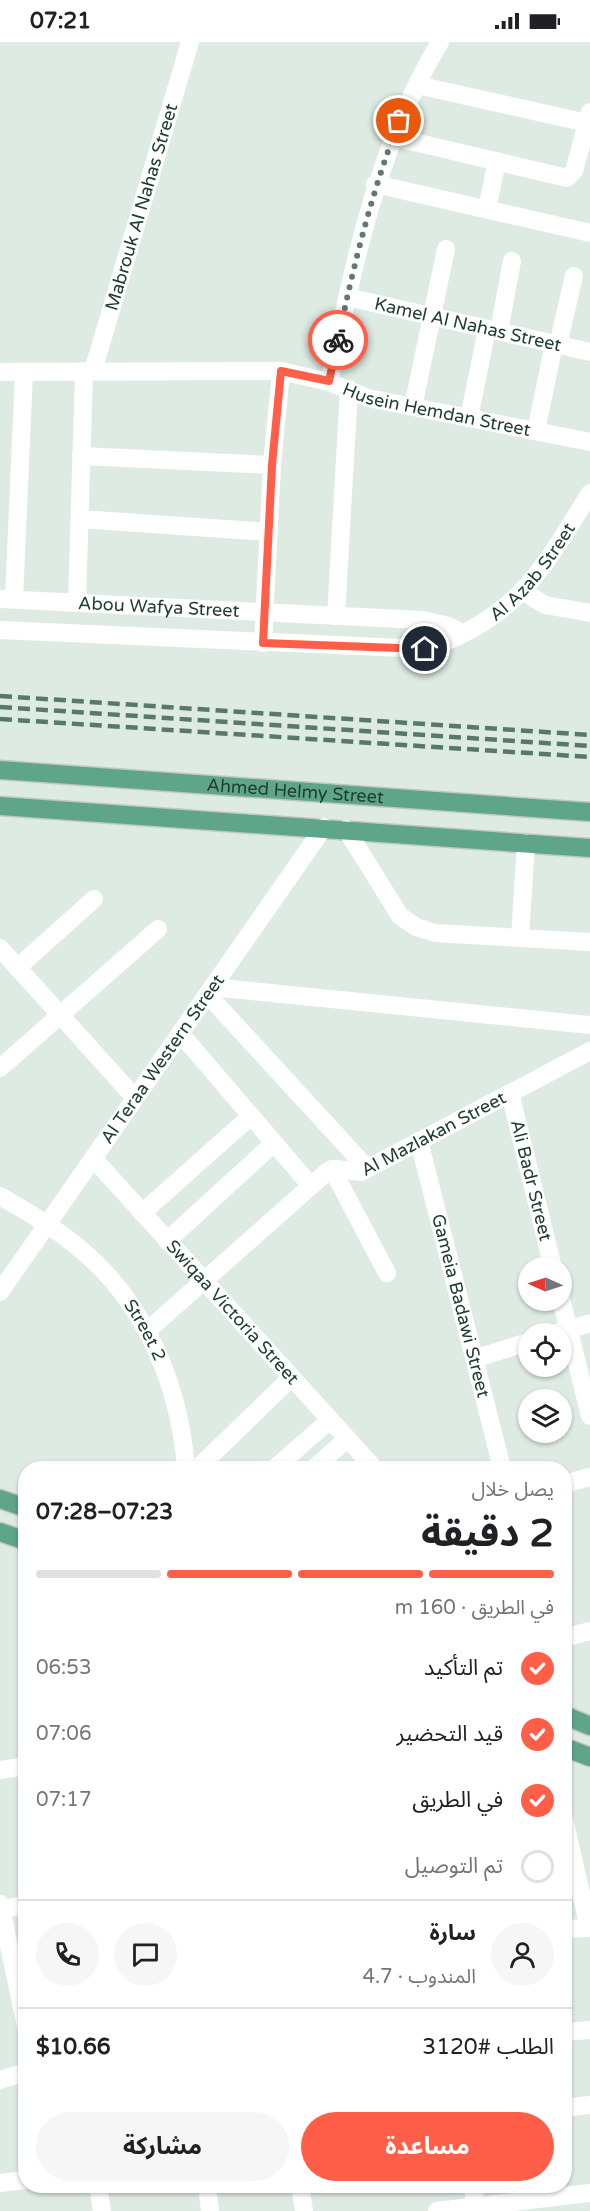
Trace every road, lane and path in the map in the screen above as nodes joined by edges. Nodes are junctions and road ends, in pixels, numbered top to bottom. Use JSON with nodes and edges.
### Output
{"nodes":[{"id":1,"x":190,"y":42,"type":"edge"},
{"id":2,"x":440,"y":42,"type":"edge"},
{"id":3,"x":417,"y":85,"type":"junction"},
{"id":4,"x":588,"y":118,"type":"edge"},
{"id":5,"x":393,"y":137,"type":"junction"},
{"id":6,"x":497,"y":161,"type":"junction"},
{"id":7,"x":375,"y":184,"type":"junction"},
{"id":8,"x":487,"y":209,"type":"junction"},
{"id":9,"x":590,"y":232,"type":"edge"},
{"id":10,"x":446,"y":249,"type":"dead end"},
{"id":11,"x":512,"y":261,"type":"dead end"},
{"id":12,"x":574,"y":276,"type":"dead end"},
{"id":13,"x":346,"y":297,"type":"junction"},
{"id":14,"x":432,"y":316,"type":"junction"},
{"id":15,"x":493,"y":330,"type":"junction"},
{"id":16,"x":556,"y":344,"type":"junction"},
{"id":17,"x":590,"y":352,"type":"edge"},
{"id":18,"x":88,"y":371,"type":"junction"},
{"id":19,"x":281,"y":371,"type":"junction"},
{"id":20,"x":0,"y":372,"type":"edge"},
{"id":21,"x":24,"y":372,"type":"junction"},
{"id":22,"x":329,"y":381,"type":"junction"},
{"id":23,"x":349,"y":389,"type":"junction"},
{"id":24,"x":413,"y":407,"type":"junction"},
{"id":25,"x":469,"y":418,"type":"junction"},
{"id":26,"x":536,"y":430,"type":"junction"},
{"id":27,"x":590,"y":442,"type":"edge"},
{"id":28,"x":81,"y":456,"type":"junction"},
{"id":29,"x":272,"y":465,"type":"junction"},
{"id":30,"x":590,"y":493,"type":"edge"},
{"id":31,"x":80,"y":519,"type":"junction"},
{"id":32,"x":269,"y":532,"type":"junction"},
{"id":33,"x":524,"y":592,"type":"junction"},
{"id":34,"x":7,"y":599,"type":"edge"},
{"id":35,"x":77,"y":603,"type":"junction"},
{"id":36,"x":265,"y":612,"type":"junction"},
{"id":37,"x":590,"y":613,"type":"edge"},
{"id":38,"x":336,"y":616,"type":"junction"},
{"id":39,"x":0,"y":630,"type":"edge"},
{"id":40,"x":461,"y":633,"type":"junction"},
{"id":41,"x":263,"y":643,"type":"junction"},
{"id":42,"x":0,"y":770,"type":"edge"},
{"id":43,"x":0,"y":806,"type":"edge"},
{"id":44,"x":590,"y":812,"type":"edge"},
{"id":45,"x":324,"y":828,"type":"junction"},
{"id":46,"x":346,"y":829,"type":"junction"},
{"id":47,"x":526,"y":843,"type":"junction"},
{"id":48,"x":590,"y":848,"type":"edge"},
{"id":49,"x":94,"y":898,"type":"dead end"},
{"id":50,"x":158,"y":929,"type":"dead end"},
{"id":51,"x":520,"y":938,"type":"junction"},
{"id":52,"x":590,"y":942,"type":"edge"},
{"id":53,"x":0,"y":948,"type":"edge"},
{"id":54,"x":17,"y":968,"type":"junction"},
{"id":55,"x":210,"y":991,"type":"junction"},
{"id":56,"x":60,"y":1016,"type":"junction"},
{"id":57,"x":590,"y":1024,"type":"edge"},
{"id":58,"x":180,"y":1034,"type":"junction"},
{"id":59,"x":590,"y":1052,"type":"edge"},
{"id":60,"x":0,"y":1068,"type":"edge"},
{"id":61,"x":510,"y":1093,"type":"junction"},
{"id":62,"x":135,"y":1098,"type":"junction"},
{"id":63,"x":251,"y":1116,"type":"junction"},
{"id":64,"x":419,"y":1141,"type":"junction"},
{"id":65,"x":274,"y":1143,"type":"junction"},
{"id":66,"x":93,"y":1158,"type":"junction"},
{"id":67,"x":367,"y":1168,"type":"junction"},
{"id":68,"x":333,"y":1169,"type":"junction"},
{"id":69,"x":311,"y":1186,"type":"junction"},
{"id":70,"x":0,"y":1196,"type":"edge"},
{"id":71,"x":142,"y":1213,"type":"junction"},
{"id":72,"x":48,"y":1224,"type":"junction"},
{"id":73,"x":167,"y":1241,"type":"junction"},
{"id":74,"x":550,"y":1257,"type":"edge"},
{"id":75,"x":387,"y":1273,"type":"dead end"},
{"id":76,"x":204,"y":1281,"type":"junction"},
{"id":77,"x":0,"y":1292,"type":"edge"},
{"id":78,"x":590,"y":1323,"type":"edge"},
{"id":79,"x":572,"y":1329,"type":"edge"},
{"id":80,"x":147,"y":1331,"type":"junction"},
{"id":81,"x":518,"y":1345,"type":"edge"},
{"id":82,"x":474,"y":1359,"type":"junction"},
{"id":83,"x":572,"y":1362,"type":"edge"},
{"id":84,"x":291,"y":1378,"type":"junction"},
{"id":85,"x":590,"y":1416,"type":"edge"},
{"id":86,"x":330,"y":1420,"type":"junction"},
{"id":87,"x":347,"y":1438,"type":"junction"},
{"id":88,"x":185,"y":1461,"type":"edge"},
{"id":89,"x":205,"y":1461,"type":"edge"},
{"id":90,"x":283,"y":1461,"type":"edge"},
{"id":91,"x":322,"y":1461,"type":"edge"},
{"id":92,"x":368,"y":1461,"type":"edge"},
{"id":93,"x":500,"y":1461,"type":"edge"},
{"id":94,"x":590,"y":1477,"type":"edge"},
{"id":95,"x":572,"y":1482,"type":"edge"},
{"id":96,"x":0,"y":1499,"type":"edge"},
{"id":97,"x":18,"y":1505,"type":"edge"},
{"id":98,"x":0,"y":1532,"type":"edge"},
{"id":99,"x":18,"y":1538,"type":"edge"},
{"id":100,"x":590,"y":1631,"type":"edge"},
{"id":101,"x":572,"y":1636,"type":"edge"},
{"id":102,"x":572,"y":1717,"type":"edge"},
{"id":103,"x":590,"y":1726,"type":"edge"},
{"id":104,"x":572,"y":1750,"type":"edge"},
{"id":105,"x":590,"y":1756,"type":"edge"},
{"id":106,"x":18,"y":1767,"type":"edge"},
{"id":107,"x":0,"y":1770,"type":"edge"},
{"id":108,"x":572,"y":1853,"type":"edge"},
{"id":109,"x":18,"y":1906,"type":"edge"},
{"id":110,"x":1,"y":1907,"type":"edge"},
{"id":111,"x":590,"y":1928,"type":"edge"},
{"id":112,"x":572,"y":1929,"type":"edge"},
{"id":113,"x":18,"y":1988,"type":"edge"},
{"id":114,"x":590,"y":2030,"type":"edge"},
{"id":115,"x":572,"y":2031,"type":"edge"},
{"id":116,"x":18,"y":2074,"type":"edge"},
{"id":117,"x":0,"y":2080,"type":"edge"},
{"id":118,"x":590,"y":2105,"type":"edge"},
{"id":119,"x":572,"y":2107,"type":"edge"},
{"id":120,"x":18,"y":2181,"type":"edge"},
{"id":121,"x":0,"y":2183,"type":"edge"},
{"id":122,"x":99,"y":2193,"type":"edge"},
{"id":123,"x":208,"y":2193,"type":"edge"},
{"id":124,"x":301,"y":2193,"type":"edge"},
{"id":125,"x":474,"y":2193,"type":"edge"},
{"id":126,"x":590,"y":2193,"type":"edge"},
{"id":127,"x":476,"y":2209,"type":"edge"},
{"id":128,"x":102,"y":2211,"type":"edge"},
{"id":129,"x":210,"y":2211,"type":"edge"},
{"id":130,"x":303,"y":2211,"type":"edge"},
{"id":131,"x":437,"y":2211,"type":"edge"}],
"edges":[{"from":1,"to":18,"type":"street","name":"Mabrouk Al Nahas Street"},
{"from":2,"to":3,"type":"street"},
{"from":3,"to":4,"type":"street"},
{"from":3,"to":5,"type":"street"},
{"from":4,"to":6,"type":"street"},
{"from":5,"to":6,"type":"street"},
{"from":5,"to":7,"type":"street"},
{"from":6,"to":8,"type":"street"},
{"from":7,"to":8,"type":"street"},
{"from":7,"to":13,"type":"street"},
{"from":8,"to":9,"type":"street"},
{"from":10,"to":14,"type":"street"},
{"from":11,"to":15,"type":"street"},
{"from":12,"to":16,"type":"street"},
{"from":13,"to":14,"type":"street","name":"Kamel Al Nahas Street"},
{"from":13,"to":22,"type":"street"},
{"from":14,"to":15,"type":"street","name":"Kamel Al Nahas Street"},
{"from":14,"to":24,"type":"street"},
{"from":15,"to":16,"type":"street","name":"Kamel Al Nahas Street"},
{"from":15,"to":25,"type":"street"},
{"from":16,"to":17,"type":"street","name":"Kamel Al Nahas Street"},
{"from":16,"to":26,"type":"street"},
{"from":18,"to":19,"type":"street","name":"Husein Hemdan Street"},
{"from":18,"to":21,"type":"street","name":"Husein Hemdan Street"},
{"from":18,"to":28,"type":"street","name":"Mabrouk Al Nahas Street"},
{"from":19,"to":22,"type":"street","name":"Husein Hemdan Street"},
{"from":19,"to":29,"type":"street"},
{"from":20,"to":21,"type":"street","name":"Husein Hemdan Street"},
{"from":21,"to":34,"type":"street"},
{"from":22,"to":23,"type":"street","name":"Husein Hemdan Street"},
{"from":23,"to":24,"type":"street","name":"Husein Hemdan Street"},
{"from":23,"to":38,"type":"street"},
{"from":24,"to":25,"type":"street","name":"Husein Hemdan Street"},
{"from":25,"to":26,"type":"street","name":"Husein Hemdan Street"},
{"from":26,"to":27,"type":"street","name":"Husein Hemdan Street"},
{"from":28,"to":29,"type":"street"},
{"from":28,"to":31,"type":"street","name":"Mabrouk Al Nahas Street"},
{"from":29,"to":32,"type":"street"},
{"from":30,"to":33,"type":"street","name":"Al Azab Street"},
{"from":31,"to":32,"type":"street"},
{"from":31,"to":35,"type":"street","name":"Mabrouk Al Nahas Street"},
{"from":32,"to":36,"type":"street"},
{"from":33,"to":37,"type":"street"},
{"from":33,"to":40,"type":"street","name":"Al Azab Street"},
{"from":34,"to":35,"type":"street","name":"Abou Wafya Street"},
{"from":35,"to":36,"type":"street","name":"Abou Wafya Street"},
{"from":36,"to":38,"type":"street","name":"Abou Wafya Street"},
{"from":36,"to":41,"type":"street"},
{"from":38,"to":40,"type":"street","name":"Abou Wafya Street"},
{"from":39,"to":41,"type":"street","name":"Abou Wafya Street"},
{"from":40,"to":41,"type":"street","name":"Abou Wafya Street"},
{"from":42,"to":44,"type":"main road","name":"Ahmed Helmy Street"},
{"from":43,"to":45,"type":"main road","name":"Ahmed Helmy Street"},
{"from":45,"to":46,"type":"main road","name":"Ahmed Helmy Street"},
{"from":45,"to":55,"type":"street","name":"Al Teraa Western Street"},
{"from":46,"to":47,"type":"main road","name":"Ahmed Helmy Street"},
{"from":46,"to":51,"type":"street"},
{"from":47,"to":48,"type":"main road","name":"Ahmed Helmy Street"},
{"from":47,"to":51,"type":"street"},
{"from":49,"to":54,"type":"street"},
{"from":50,"to":56,"type":"street"},
{"from":51,"to":52,"type":"street"},
{"from":53,"to":54,"type":"street"},
{"from":54,"to":56,"type":"street"},
{"from":55,"to":57,"type":"street"},
{"from":55,"to":58,"type":"street","name":"Al Teraa Western Street"},
{"from":55,"to":67,"type":"street"},
{"from":56,"to":60,"type":"street"},
{"from":56,"to":62,"type":"street"},
{"from":58,"to":62,"type":"street","name":"Al Teraa Western Street"},
{"from":58,"to":63,"type":"street"},
{"from":59,"to":61,"type":"street","name":"Al Mazlakan Street"},
{"from":61,"to":64,"type":"street","name":"Al Mazlakan Street"},
{"from":61,"to":74,"type":"street","name":"Ali Badr Street"},
{"from":62,"to":66,"type":"street","name":"Al Teraa Western Street"},
{"from":63,"to":65,"type":"street"},
{"from":63,"to":71,"type":"street"},
{"from":64,"to":67,"type":"street","name":"Al Mazlakan Street"},
{"from":64,"to":82,"type":"street","name":"Gameia Badawi Street"},
{"from":65,"to":69,"type":"street"},
{"from":65,"to":73,"type":"street"},
{"from":66,"to":71,"type":"street","name":"Swiqaa Victoria Street"},
{"from":66,"to":72,"type":"street","name":"Al Teraa Western Street"},
{"from":67,"to":68,"type":"street","name":"Al Mazlakan Street"},
{"from":68,"to":69,"type":"street","name":"Al Mazlakan Street"},
{"from":68,"to":75,"type":"street"},
{"from":69,"to":76,"type":"street","name":"Al Mazlakan Street"},
{"from":70,"to":72,"type":"street","name":"Street 2"},
{"from":71,"to":73,"type":"street","name":"Swiqaa Victoria Street"},
{"from":72,"to":77,"type":"street","name":"Al Teraa Western Street"},
{"from":72,"to":80,"type":"street","name":"Street 2"},
{"from":73,"to":76,"type":"street","name":"Swiqaa Victoria Street"},
{"from":76,"to":80,"type":"street","name":"Al Mazlakan Street"},
{"from":76,"to":84,"type":"street","name":"Swiqaa Victoria Street"},
{"from":78,"to":79,"type":"street"},
{"from":80,"to":88,"type":"street","name":"Street 2"},
{"from":81,"to":82,"type":"street"},
{"from":82,"to":93,"type":"street","name":"Gameia Badawi Street"},
{"from":83,"to":85,"type":"street"},
{"from":84,"to":86,"type":"street","name":"Swiqaa Victoria Street"},
{"from":84,"to":89,"type":"street"},
{"from":86,"to":87,"type":"street","name":"Swiqaa Victoria Street"},
{"from":86,"to":90,"type":"street"},
{"from":87,"to":91,"type":"street"},
{"from":87,"to":92,"type":"street","name":"Swiqaa Victoria Street"},
{"from":94,"to":95,"type":"street"},
{"from":96,"to":97,"type":"main road"},
{"from":98,"to":99,"type":"main road"},
{"from":100,"to":101,"type":"street"},
{"from":102,"to":103,"type":"main road"},
{"from":104,"to":105,"type":"main road"},
{"from":106,"to":107,"type":"street"},
{"from":108,"to":111,"type":"street"},
{"from":109,"to":110,"type":"street"},
{"from":110,"to":113,"type":"street"},
{"from":111,"to":112,"type":"street"},
{"from":114,"to":115,"type":"street"},
{"from":116,"to":117,"type":"street"},
{"from":118,"to":119,"type":"street"},
{"from":120,"to":121,"type":"street"},
{"from":122,"to":128,"type":"street"},
{"from":123,"to":129,"type":"street"},
{"from":124,"to":130,"type":"street"},
{"from":125,"to":127,"type":"street"},
{"from":126,"to":127,"type":"street"},
{"from":127,"to":131,"type":"street"}]}
